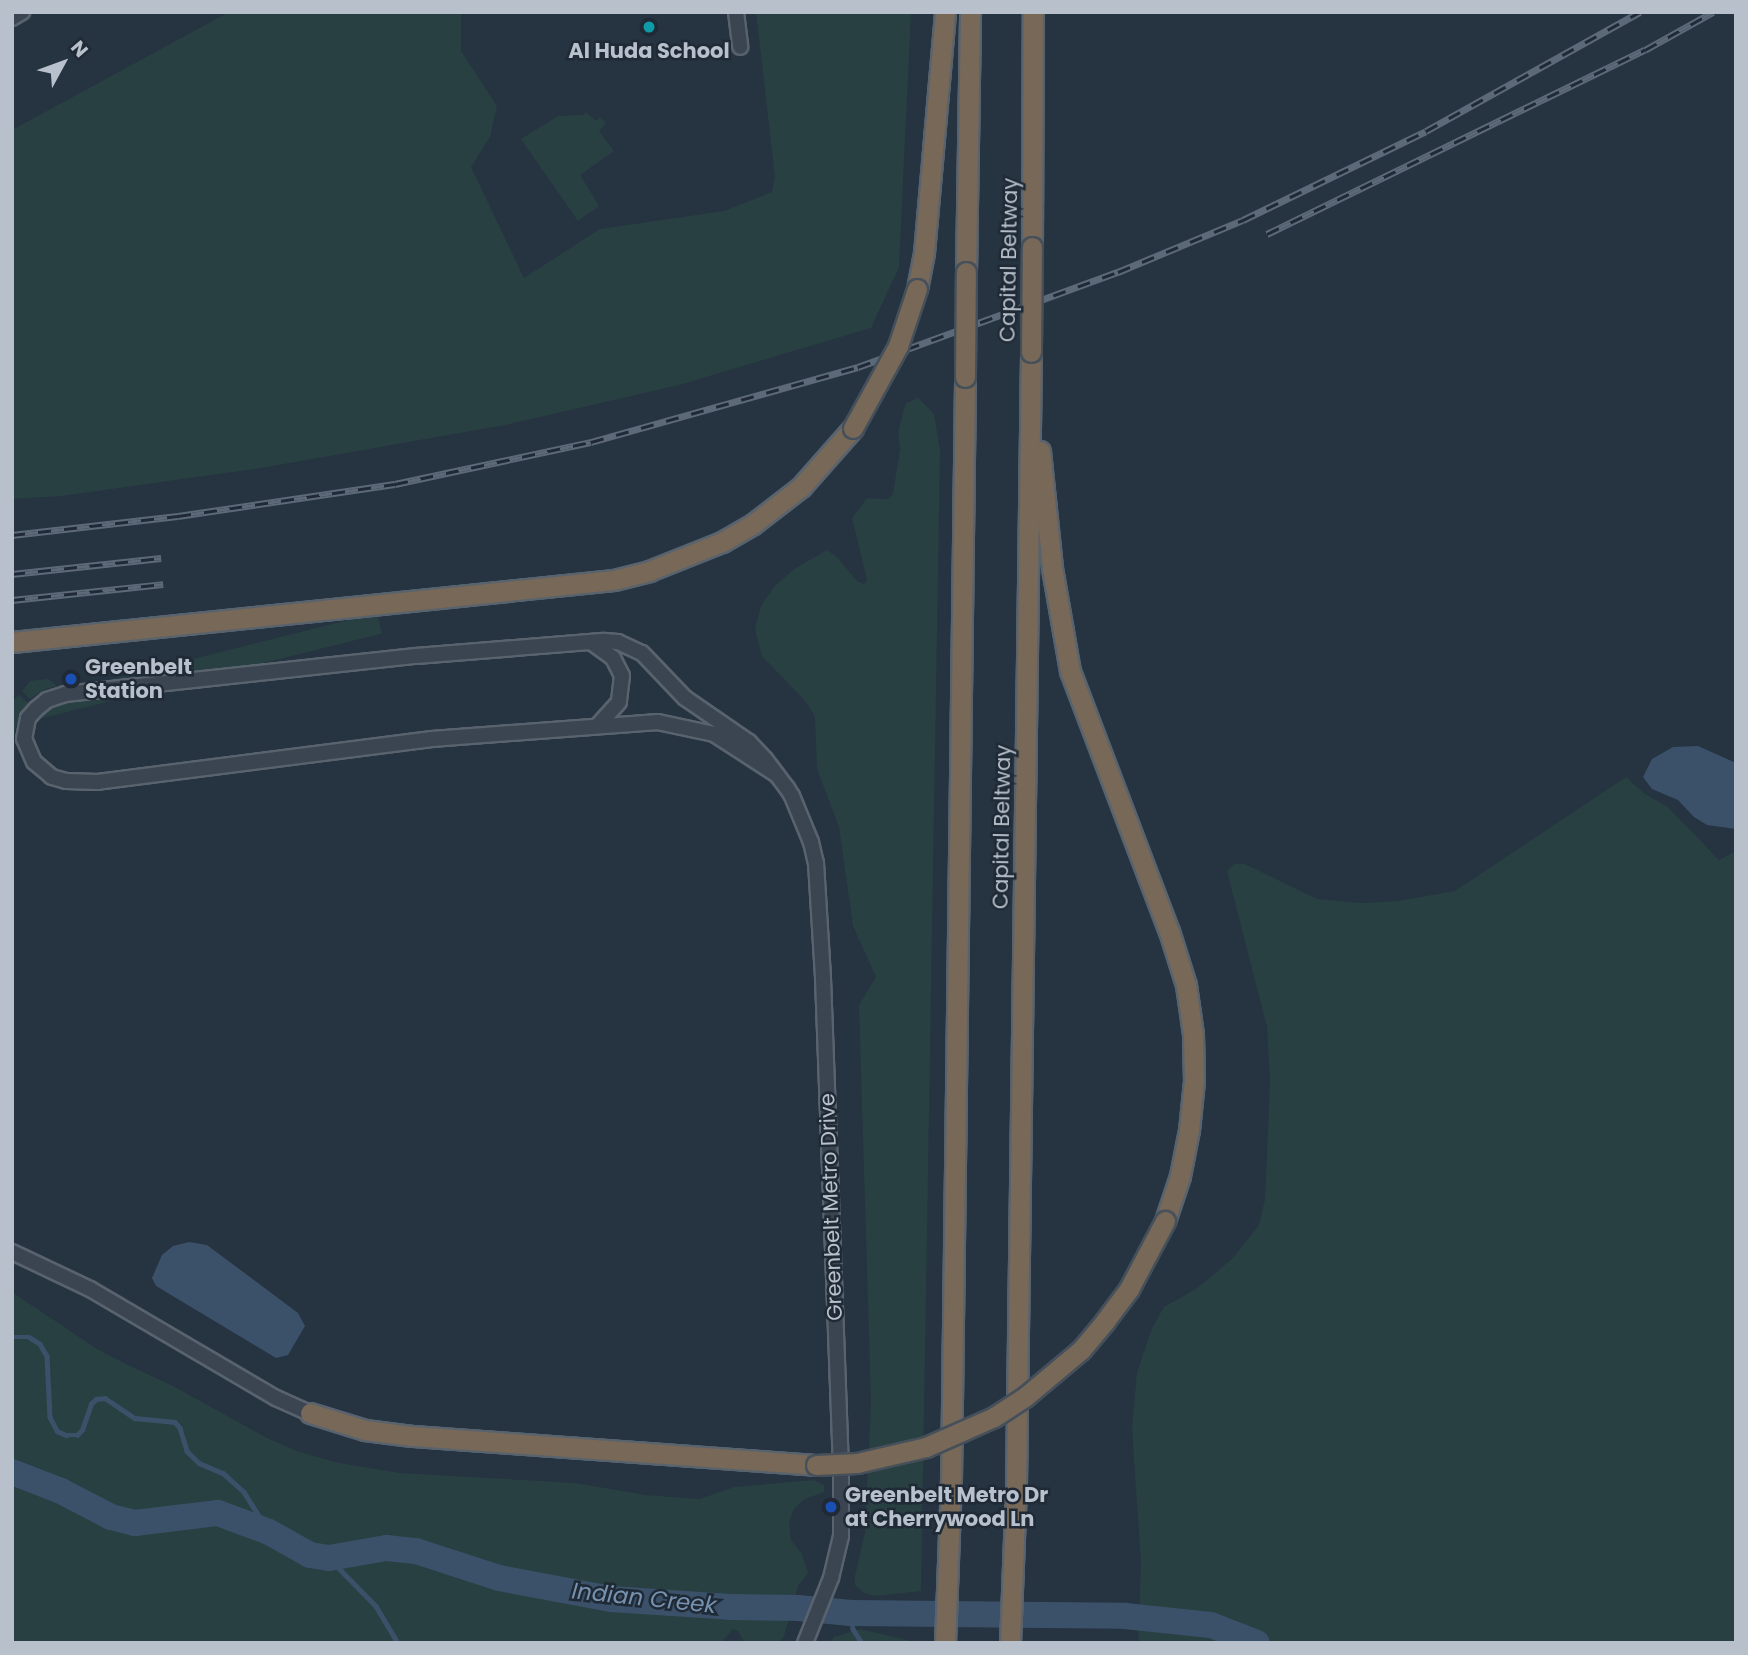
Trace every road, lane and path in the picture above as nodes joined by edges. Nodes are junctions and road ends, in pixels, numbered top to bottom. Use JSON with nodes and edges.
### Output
{"nodes":[{"id":1,"x":23,"y":12,"type":"edge"},
{"id":2,"x":736,"y":12,"type":"edge"},
{"id":3,"x":945,"y":12,"type":"edge"},
{"id":4,"x":970,"y":12,"type":"edge"},
{"id":5,"x":1033,"y":12,"type":"edge"},
{"id":6,"x":12,"y":18,"type":"edge"},
{"id":7,"x":740,"y":47,"type":"dead end"},
{"id":8,"x":1031,"y":352,"type":"junction"},
{"id":9,"x":590,"y":641,"type":"junction"},
{"id":10,"x":12,"y":642,"type":"edge"},
{"id":11,"x":598,"y":725,"type":"junction"},
{"id":12,"x":777,"y":775,"type":"junction"},
{"id":13,"x":12,"y":1252,"type":"edge"},
{"id":14,"x":310,"y":1413,"type":"joint"},
{"id":15,"x":808,"y":1636,"type":"edge"},
{"id":16,"x":945,"y":1642,"type":"edge"},
{"id":17,"x":1010,"y":1643,"type":"edge"}],
"edges":[{"from":1,"to":6,"type":"street"},
{"from":2,"to":7,"type":"street"},
{"from":3,"to":10,"type":"highway","bridge":true},
{"from":4,"to":16,"type":"highway","name":"Capital Beltway","bridge":true},
{"from":5,"to":8,"type":"highway","name":"Capital Beltway","bridge":true},
{"from":8,"to":14,"type":"highway","bridge":true},
{"from":8,"to":17,"type":"highway","name":"Capital Beltway"},
{"from":9,"to":11,"type":"street"},
{"from":9,"to":11,"type":"street"},
{"from":9,"to":12,"type":"street"},
{"from":11,"to":12,"type":"street"},
{"from":12,"to":15,"type":"street","name":"Greenbelt Metro Drive"},
{"from":13,"to":14,"type":"street"}]}
